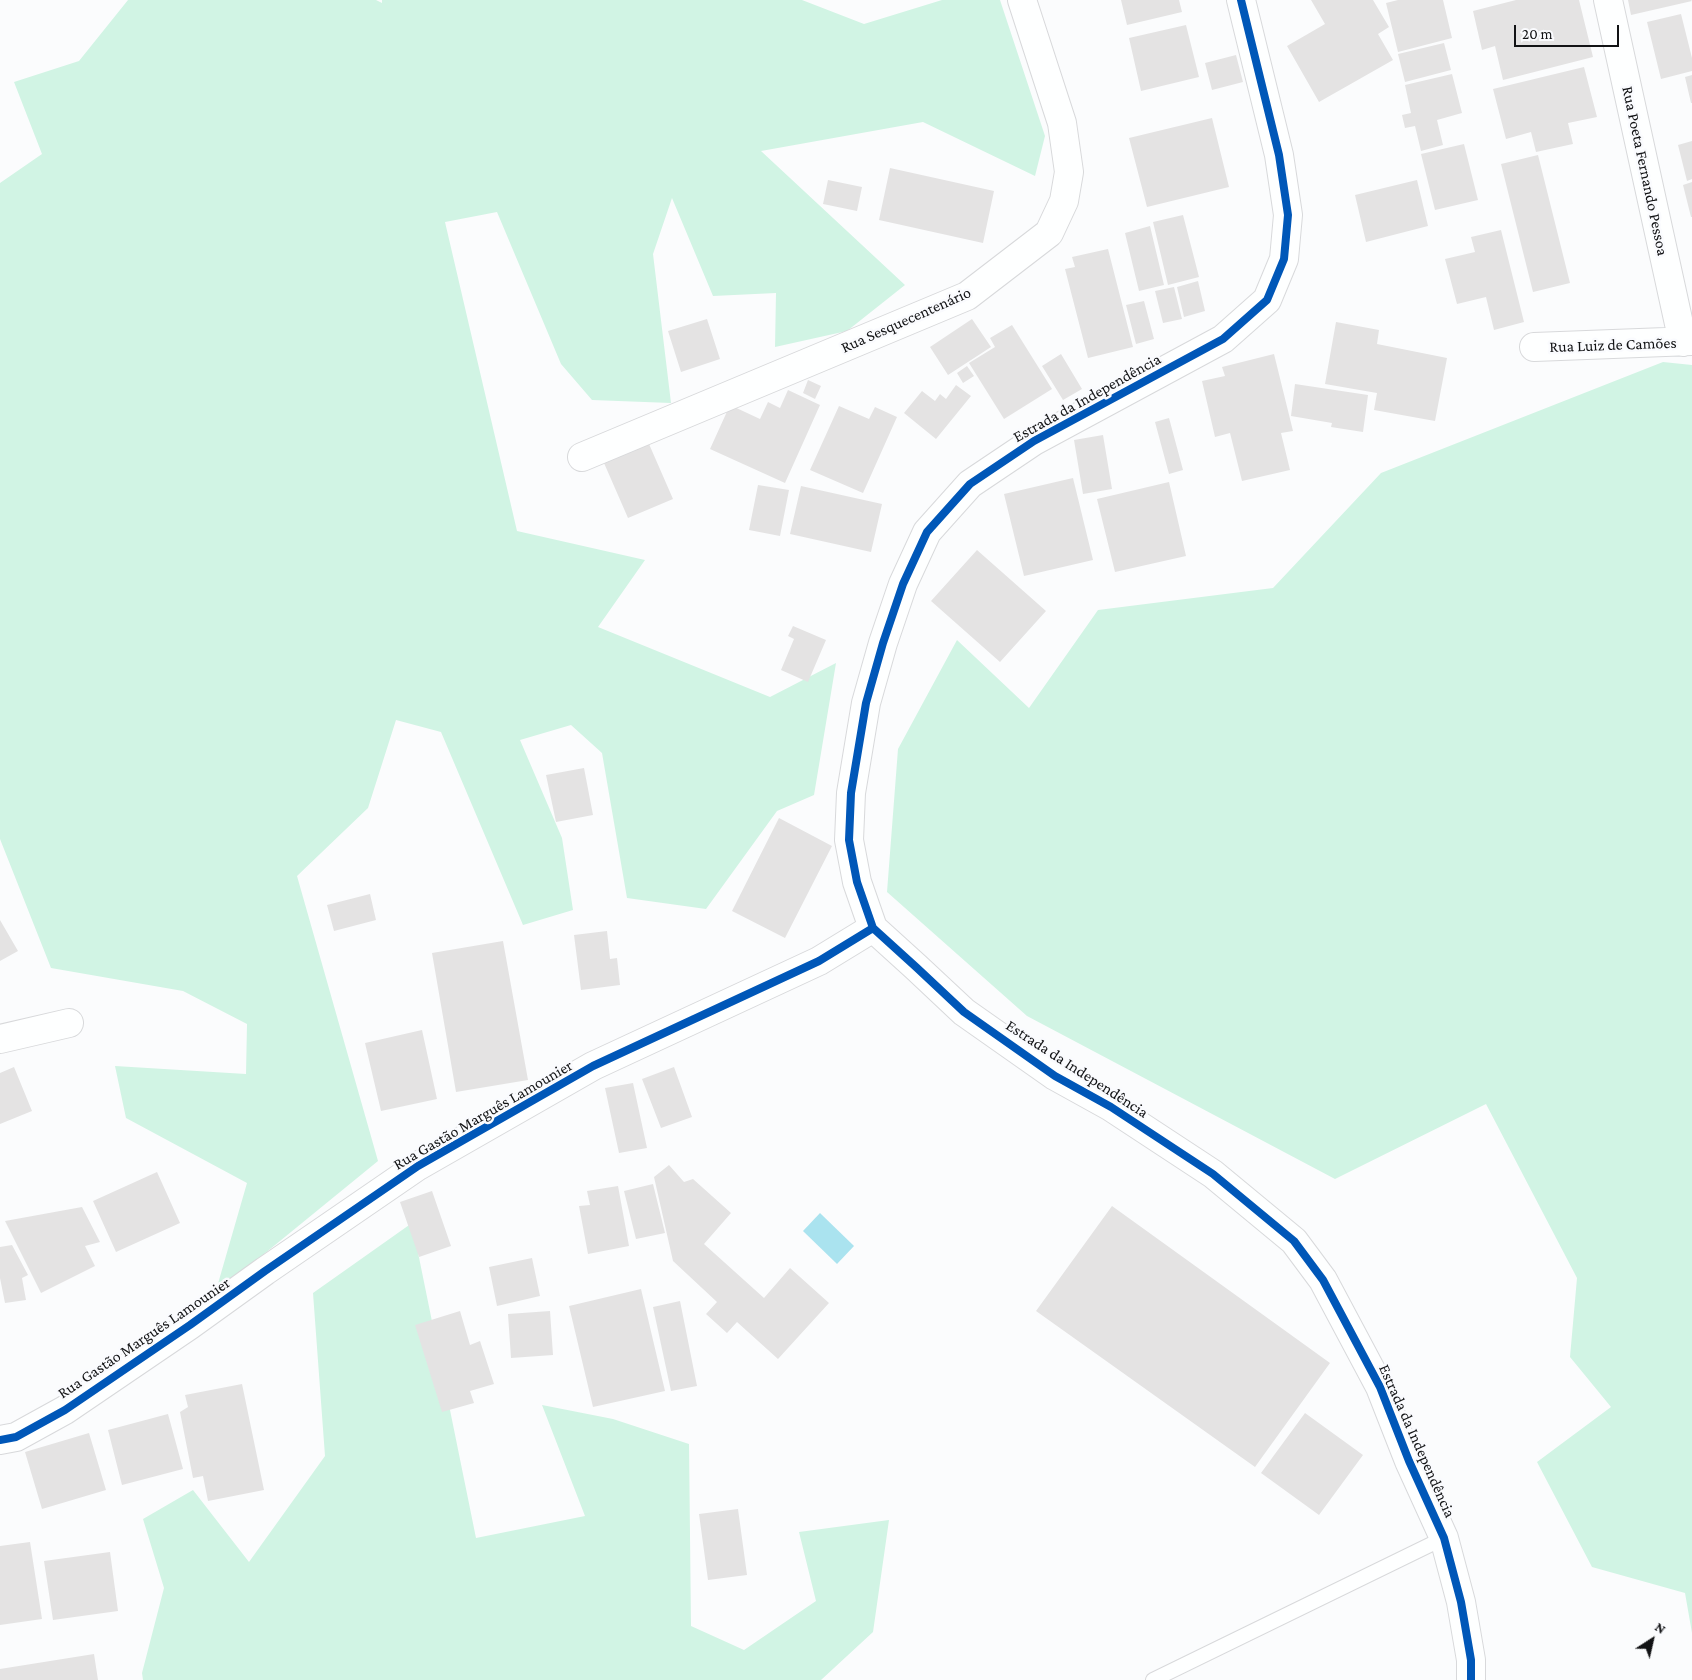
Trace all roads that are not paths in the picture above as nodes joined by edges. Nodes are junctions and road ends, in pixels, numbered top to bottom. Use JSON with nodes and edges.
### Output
{"nodes":[{"id":1,"x":1022,"y":0,"type":"edge"},
{"id":2,"x":1241,"y":0,"type":"edge"},
{"id":3,"x":1608,"y":0,"type":"edge"},
{"id":4,"x":1688,"y":342,"type":"edge"},
{"id":5,"x":1534,"y":347,"type":"dead end"},
{"id":6,"x":582,"y":457,"type":"dead end"},
{"id":7,"x":874,"y":928,"type":"junction"},
{"id":8,"x":69,"y":1023,"type":"dead end"},
{"id":9,"x":0,"y":1039,"type":"edge"},
{"id":10,"x":0,"y":1440,"type":"edge"},
{"id":11,"x":1444,"y":1538,"type":"junction"},
{"id":12,"x":1153,"y":1680,"type":"edge"},
{"id":13,"x":1471,"y":1680,"type":"edge"}],
"edges":[{"from":1,"to":6,"type":"street","name":"Rua Sesquecentenário"},
{"from":2,"to":7,"type":"street","name":"Estrada da Independência"},
{"from":3,"to":4,"type":"street","name":"Rua Poeta Fernando Pessoa"},
{"from":4,"to":5,"type":"street","name":"Rua Luiz de Camões"},
{"from":7,"to":10,"type":"street","name":"Rua Gastão Marguês Lamounier"},
{"from":7,"to":11,"type":"street","name":"Estrada da Independência"},
{"from":8,"to":9,"type":"street"},
{"from":11,"to":12,"type":"lane"},
{"from":11,"to":13,"type":"street","name":"Estrada da Independência"}]}
